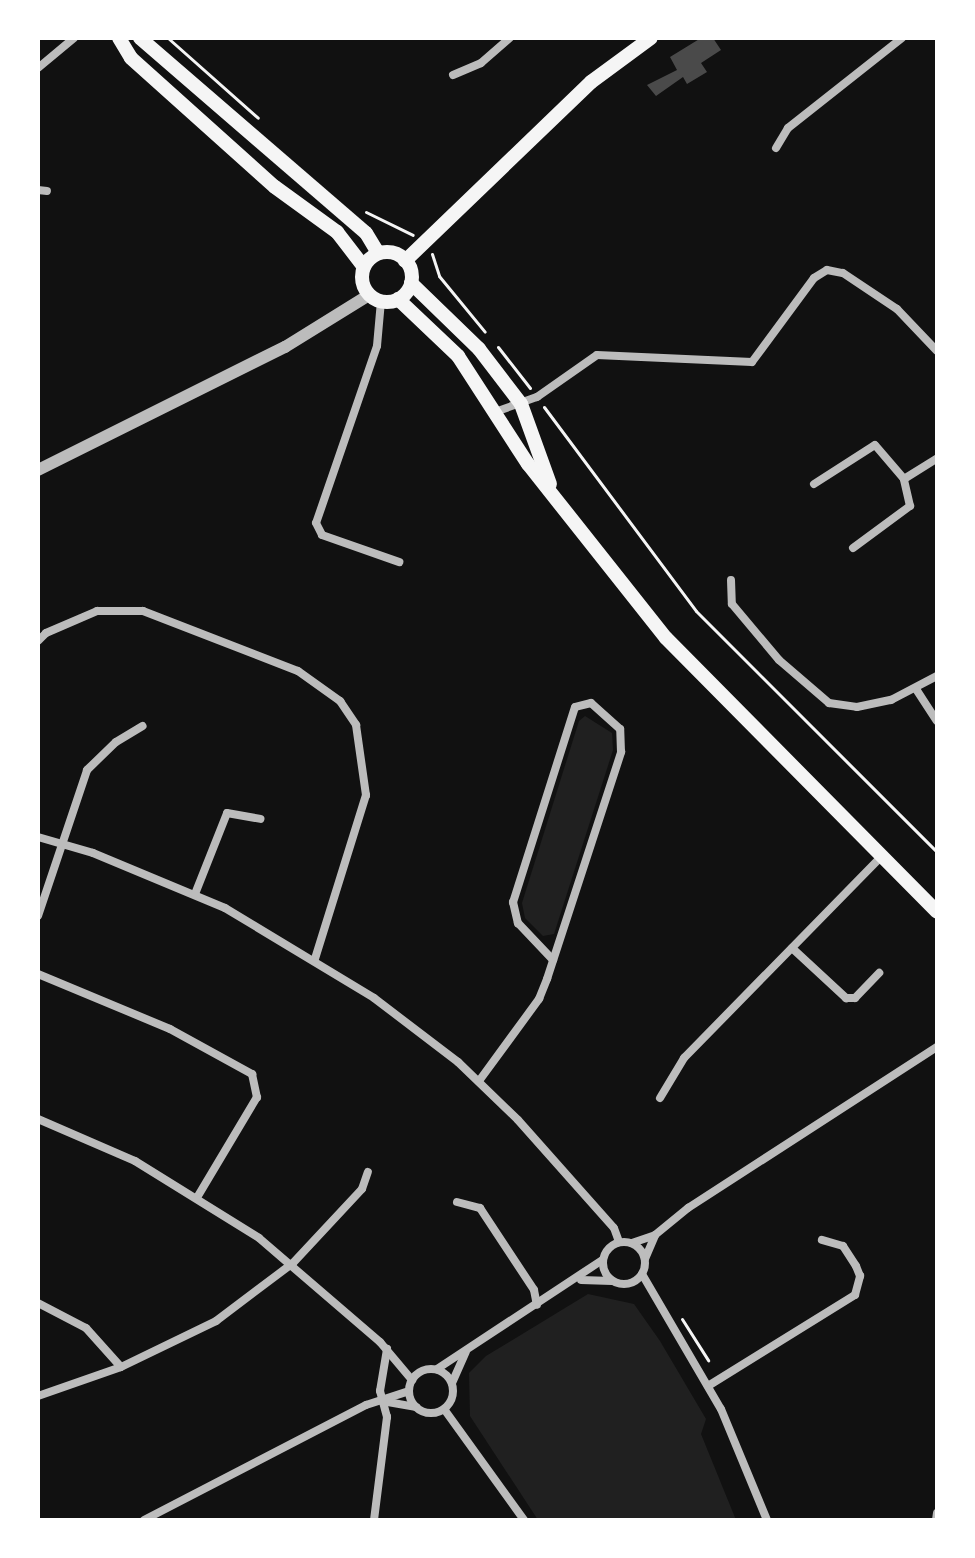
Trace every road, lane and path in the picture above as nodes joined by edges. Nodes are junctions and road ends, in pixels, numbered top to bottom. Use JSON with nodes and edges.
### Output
{"nodes":[{"id":1,"x":74,"y":38,"type":"edge"},
{"id":2,"x":119,"y":38,"type":"edge"},
{"id":3,"x":140,"y":38,"type":"edge"},
{"id":4,"x":168,"y":38,"type":"edge"},
{"id":5,"x":510,"y":38,"type":"edge"},
{"id":6,"x":651,"y":38,"type":"edge"},
{"id":7,"x":902,"y":38,"type":"edge"},
{"id":8,"x":38,"y":68,"type":"edge"},
{"id":9,"x":453,"y":75,"type":"dead end"},
{"id":10,"x":268,"y":127,"type":"dead end"},
{"id":11,"x":776,"y":148,"type":"dead end"},
{"id":12,"x":364,"y":211,"type":"dead end"},
{"id":13,"x":425,"y":242,"type":"junction"},
{"id":14,"x":378,"y":253,"type":"junction"},
{"id":15,"x":405,"y":261,"type":"junction"},
{"id":16,"x":364,"y":267,"type":"junction"},
{"id":17,"x":411,"y":283,"type":"junction"},
{"id":18,"x":375,"y":298,"type":"junction"},
{"id":19,"x":398,"y":299,"type":"junction"},
{"id":20,"x":937,"y":351,"type":"edge"},
{"id":21,"x":537,"y":397,"type":"junction"},
{"id":22,"x":521,"y":404,"type":"junction"},
{"id":23,"x":495,"y":412,"type":"junction"},
{"id":24,"x":937,"y":458,"type":"edge"},
{"id":25,"x":38,"y":470,"type":"edge"},
{"id":26,"x":904,"y":479,"type":"junction"},
{"id":27,"x":814,"y":484,"type":"dead end"},
{"id":28,"x":555,"y":495,"type":"junction"},
{"id":29,"x":853,"y":548,"type":"dead end"},
{"id":30,"x":399,"y":562,"type":"dead end"},
{"id":31,"x":731,"y":580,"type":"dead end"},
{"id":32,"x":38,"y":641,"type":"edge"},
{"id":33,"x":937,"y":676,"type":"edge"},
{"id":34,"x":916,"y":689,"type":"junction"},
{"id":35,"x":937,"y":721,"type":"edge"},
{"id":36,"x":143,"y":726,"type":"dead end"},
{"id":37,"x":260,"y":819,"type":"dead end"},
{"id":38,"x":38,"y":837,"type":"edge"},
{"id":39,"x":63,"y":844,"type":"junction"},
{"id":40,"x":937,"y":852,"type":"edge"},
{"id":41,"x":880,"y":858,"type":"junction"},
{"id":42,"x":195,"y":894,"type":"junction"},
{"id":43,"x":937,"y":912,"type":"edge"},
{"id":44,"x":38,"y":916,"type":"edge"},
{"id":45,"x":792,"y":948,"type":"junction"},
{"id":46,"x":315,"y":959,"type":"junction"},
{"id":47,"x":553,"y":960,"type":"junction"},
{"id":48,"x":879,"y":973,"type":"dead end"},
{"id":49,"x":38,"y":974,"type":"edge"},
{"id":50,"x":937,"y":1047,"type":"edge"},
{"id":51,"x":479,"y":1081,"type":"junction"},
{"id":52,"x":660,"y":1098,"type":"dead end"},
{"id":53,"x":38,"y":1119,"type":"edge"},
{"id":54,"x":368,"y":1172,"type":"dead end"},
{"id":55,"x":198,"y":1196,"type":"junction"},
{"id":56,"x":457,"y":1202,"type":"dead end"},
{"id":57,"x":655,"y":1235,"type":"junction"},
{"id":58,"x":822,"y":1240,"type":"dead end"},
{"id":59,"x":619,"y":1242,"type":"junction"},
{"id":60,"x":632,"y":1243,"type":"junction"},
{"id":61,"x":645,"y":1259,"type":"junction"},
{"id":62,"x":602,"y":1260,"type":"junction"},
{"id":63,"x":293,"y":1263,"type":"junction"},
{"id":64,"x":642,"y":1274,"type":"junction"},
{"id":65,"x":580,"y":1280,"type":"junction"},
{"id":66,"x":612,"y":1281,"type":"junction"},
{"id":67,"x":38,"y":1303,"type":"edge"},
{"id":68,"x":537,"y":1305,"type":"junction"},
{"id":69,"x":387,"y":1349,"type":"junction"},
{"id":70,"x":466,"y":1351,"type":"junction"},
{"id":71,"x":121,"y":1367,"type":"junction"},
{"id":72,"x":437,"y":1369,"type":"junction"},
{"id":73,"x":412,"y":1380,"type":"junction"},
{"id":74,"x":452,"y":1383,"type":"junction"},
{"id":75,"x":708,"y":1386,"type":"junction"},
{"id":76,"x":409,"y":1391,"type":"junction"},
{"id":77,"x":38,"y":1396,"type":"edge"},
{"id":78,"x":382,"y":1401,"type":"junction"},
{"id":79,"x":417,"y":1408,"type":"junction"},
{"id":80,"x":444,"y":1409,"type":"junction"},
{"id":81,"x":937,"y":1513,"type":"edge"},
{"id":82,"x":144,"y":1520,"type":"edge"},
{"id":83,"x":374,"y":1520,"type":"edge"},
{"id":84,"x":524,"y":1520,"type":"edge"},
{"id":85,"x":767,"y":1520,"type":"edge"},
{"id":86,"x":936,"y":1520,"type":"edge"}],
"edges":[{"from":1,"to":8,"type":"street"},
{"from":2,"to":16,"type":"main road"},
{"from":3,"to":14,"type":"main road"},
{"from":4,"to":10,"type":"path"},
{"from":5,"to":9,"type":"street"},
{"from":6,"to":13,"type":"main road"},
{"from":7,"to":11,"type":"street"},
{"from":12,"to":13,"type":"path"},
{"from":13,"to":15,"type":"main road"},
{"from":13,"to":21,"type":"path"},
{"from":14,"to":15,"type":"main road"},
{"from":14,"to":16,"type":"main road"},
{"from":15,"to":17,"type":"main road"},
{"from":16,"to":18,"type":"main road"},
{"from":17,"to":19,"type":"main road"},
{"from":17,"to":22,"type":"main road"},
{"from":18,"to":19,"type":"main road"},
{"from":18,"to":25,"type":"street"},
{"from":18,"to":30,"type":"street"},
{"from":19,"to":23,"type":"main road"},
{"from":20,"to":21,"type":"street"},
{"from":21,"to":22,"type":"street"},
{"from":21,"to":40,"type":"path"},
{"from":22,"to":23,"type":"street"},
{"from":22,"to":28,"type":"main road"},
{"from":23,"to":28,"type":"main road"},
{"from":24,"to":26,"type":"street"},
{"from":26,"to":27,"type":"street"},
{"from":26,"to":29,"type":"street"},
{"from":28,"to":41,"type":"main road"},
{"from":31,"to":34,"type":"street"},
{"from":32,"to":46,"type":"street"},
{"from":33,"to":34,"type":"street"},
{"from":34,"to":35,"type":"street"},
{"from":36,"to":39,"type":"street"},
{"from":37,"to":42,"type":"street"},
{"from":38,"to":39,"type":"street"},
{"from":39,"to":42,"type":"street"},
{"from":39,"to":44,"type":"street"},
{"from":41,"to":43,"type":"main road"},
{"from":41,"to":45,"type":"street"},
{"from":42,"to":46,"type":"street"},
{"from":45,"to":48,"type":"street"},
{"from":45,"to":52,"type":"street"},
{"from":46,"to":51,"type":"street"},
{"from":47,"to":47,"type":"street"},
{"from":47,"to":51,"type":"street"},
{"from":49,"to":55,"type":"street"},
{"from":50,"to":57,"type":"street"},
{"from":51,"to":59,"type":"street"},
{"from":53,"to":55,"type":"street"},
{"from":54,"to":63,"type":"street"},
{"from":55,"to":63,"type":"street"},
{"from":56,"to":68,"type":"street"},
{"from":57,"to":60,"type":"street"},
{"from":57,"to":61,"type":"street"},
{"from":58,"to":75,"type":"street"},
{"from":59,"to":60,"type":"street"},
{"from":59,"to":62,"type":"street"},
{"from":60,"to":61,"type":"street"},
{"from":61,"to":64,"type":"street"},
{"from":62,"to":65,"type":"street"},
{"from":62,"to":66,"type":"street"},
{"from":63,"to":69,"type":"street"},
{"from":63,"to":71,"type":"street"},
{"from":64,"to":66,"type":"street"},
{"from":64,"to":75,"type":"street"},
{"from":65,"to":66,"type":"street"},
{"from":65,"to":68,"type":"street"},
{"from":67,"to":71,"type":"street"},
{"from":68,"to":70,"type":"street"},
{"from":69,"to":73,"type":"street"},
{"from":69,"to":78,"type":"street"},
{"from":70,"to":72,"type":"street"},
{"from":70,"to":74,"type":"street"},
{"from":71,"to":77,"type":"street"},
{"from":72,"to":73,"type":"street"},
{"from":72,"to":74,"type":"street"},
{"from":73,"to":76,"type":"street"},
{"from":74,"to":80,"type":"street"},
{"from":75,"to":85,"type":"street"},
{"from":76,"to":78,"type":"street"},
{"from":76,"to":79,"type":"street"},
{"from":78,"to":79,"type":"street"},
{"from":78,"to":82,"type":"street"},
{"from":78,"to":83,"type":"street"},
{"from":79,"to":80,"type":"street"},
{"from":80,"to":84,"type":"street"},
{"from":81,"to":86,"type":"street"}]}
